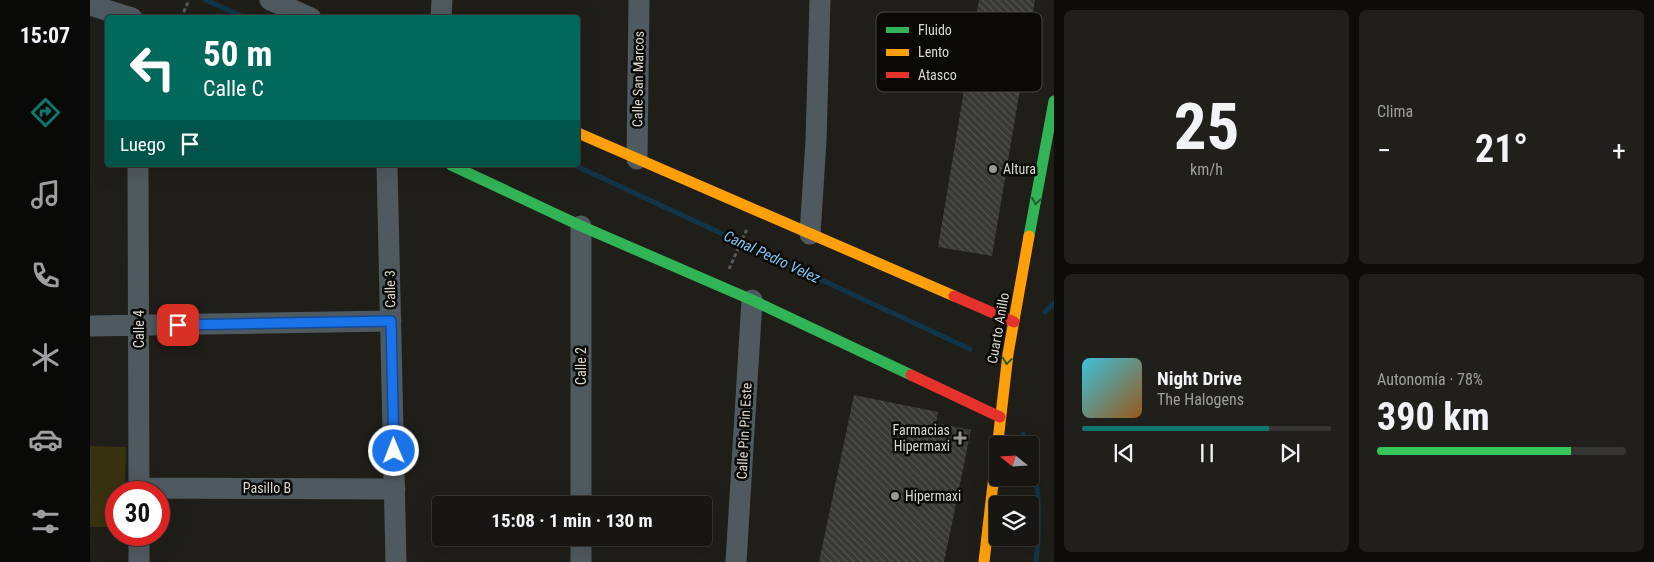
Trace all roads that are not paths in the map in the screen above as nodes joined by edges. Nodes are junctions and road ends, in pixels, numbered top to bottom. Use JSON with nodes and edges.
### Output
{"nodes":[{"id":1,"x":270,"y":0,"type":"edge"},
{"id":2,"x":442,"y":0,"type":"edge"},
{"id":3,"x":639,"y":0,"type":"edge"},
{"id":4,"x":820,"y":0,"type":"edge"},
{"id":5,"x":90,"y":5,"type":"edge"},
{"id":6,"x":122,"y":15,"type":"edge"},
{"id":7,"x":304,"y":15,"type":"edge"},
{"id":8,"x":441,"y":15,"type":"edge"},
{"id":9,"x":1054,"y":101,"type":"edge"},
{"id":10,"x":580,"y":134,"type":"edge"},
{"id":11,"x":637,"y":159,"type":"junction"},
{"id":12,"x":138,"y":167,"type":"edge"},
{"id":13,"x":387,"y":167,"type":"edge"},
{"id":14,"x":455,"y":167,"type":"edge"},
{"id":15,"x":581,"y":226,"type":"junction"},
{"id":16,"x":810,"y":234,"type":"junction"},
{"id":17,"x":752,"y":300,"type":"junction"},
{"id":18,"x":391,"y":321,"type":"junction"},
{"id":19,"x":1014,"y":322,"type":"junction"},
{"id":20,"x":140,"y":325,"type":"junction"},
{"id":21,"x":90,"y":326,"type":"edge"},
{"id":22,"x":1000,"y":417,"type":"junction"},
{"id":23,"x":139,"y":481,"type":"edge"},
{"id":24,"x":395,"y":489,"type":"junction"},
{"id":25,"x":170,"y":490,"type":"edge"},
{"id":26,"x":581,"y":496,"type":"edge"},
{"id":27,"x":139,"y":546,"type":"edge"},
{"id":28,"x":580,"y":546,"type":"edge"},
{"id":29,"x":139,"y":562,"type":"edge"},
{"id":30,"x":396,"y":562,"type":"edge"},
{"id":31,"x":580,"y":562,"type":"edge"},
{"id":32,"x":736,"y":562,"type":"edge"},
{"id":33,"x":984,"y":562,"type":"edge"}],
"edges":[{"from":1,"to":7,"type":"street"},
{"from":2,"to":8,"type":"street"},
{"from":3,"to":11,"type":"street","name":"Calle San Marcos"},
{"from":4,"to":16,"type":"street"},
{"from":5,"to":6,"type":"street"},
{"from":9,"to":19,"type":"main road","name":"Cuarto Anillo","one_way":true},
{"from":10,"to":11,"type":"main road"},
{"from":11,"to":16,"type":"main road"},
{"from":12,"to":20,"type":"street","name":"Calle 4"},
{"from":13,"to":18,"type":"street","name":"Calle 3"},
{"from":14,"to":15,"type":"main road"},
{"from":15,"to":17,"type":"main road"},
{"from":15,"to":26,"type":"street","name":"Calle 2"},
{"from":16,"to":19,"type":"main road"},
{"from":17,"to":22,"type":"main road"},
{"from":17,"to":32,"type":"street","name":"Calle Pin Pin Este"},
{"from":18,"to":20,"type":"street"},
{"from":18,"to":24,"type":"street","name":"Calle 3"},
{"from":19,"to":22,"type":"main road","name":"Cuarto Anillo","one_way":true},
{"from":20,"to":21,"type":"street"},
{"from":20,"to":23,"type":"street","name":"Calle 4"},
{"from":22,"to":33,"type":"main road","name":"Cuarto Anillo"},
{"from":24,"to":25,"type":"street","name":"Pasillo B"},
{"from":24,"to":30,"type":"street","name":"Calle 3"},
{"from":27,"to":29,"type":"street"},
{"from":28,"to":31,"type":"street"}]}
